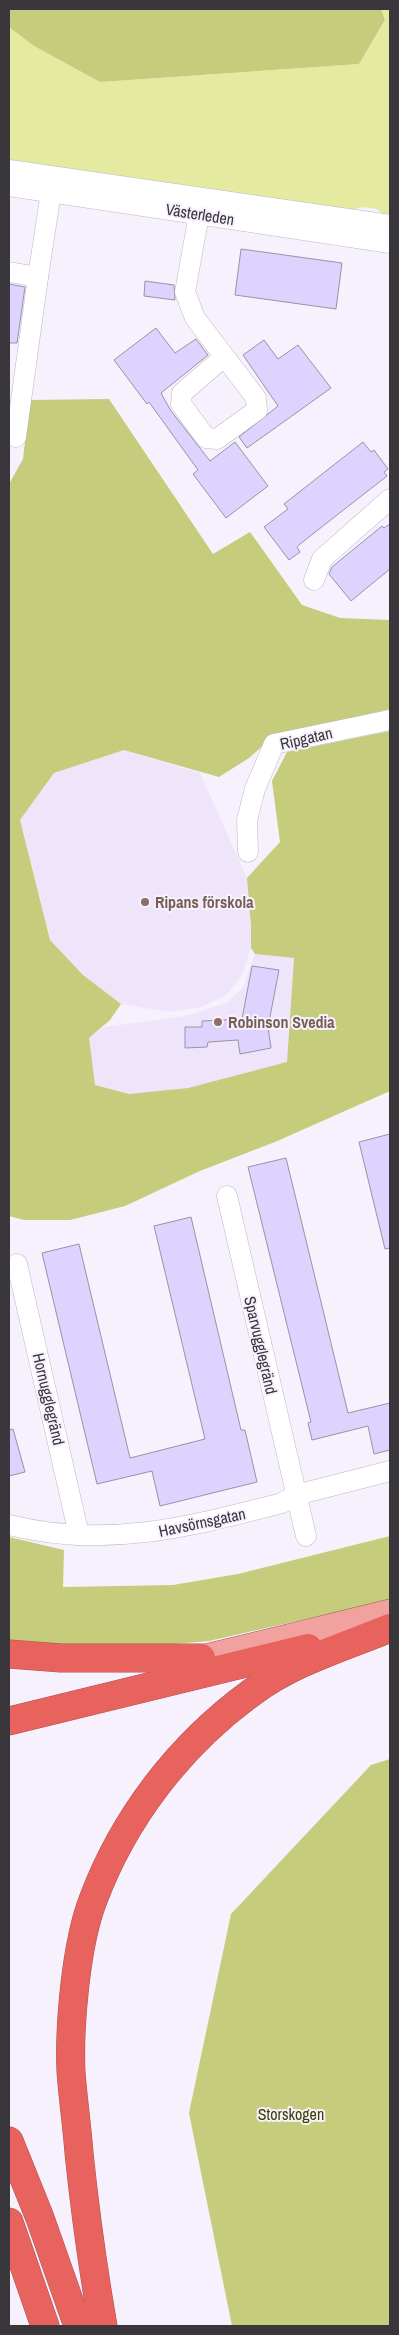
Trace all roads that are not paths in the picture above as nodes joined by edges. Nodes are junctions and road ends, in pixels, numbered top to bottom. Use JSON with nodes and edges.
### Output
{"nodes":[{"id":1,"x":9,"y":170,"type":"edge"},
{"id":2,"x":52,"y":185,"type":"junction"},
{"id":3,"x":9,"y":186,"type":"edge"},
{"id":4,"x":201,"y":206,"type":"junction"},
{"id":5,"x":390,"y":225,"type":"edge"},
{"id":6,"x":390,"y":243,"type":"edge"},
{"id":7,"x":9,"y":272,"type":"edge"},
{"id":8,"x":38,"y":276,"type":"junction"},
{"id":9,"x":224,"y":357,"type":"dead end"},
{"id":10,"x":16,"y":437,"type":"dead end"},
{"id":11,"x":390,"y":499,"type":"edge"},
{"id":12,"x":314,"y":580,"type":"dead end"},
{"id":13,"x":390,"y":720,"type":"edge"},
{"id":14,"x":248,"y":852,"type":"dead end"},
{"id":15,"x":227,"y":1196,"type":"dead end"},
{"id":16,"x":17,"y":1264,"type":"dead end"},
{"id":17,"x":390,"y":1470,"type":"edge"},
{"id":18,"x":296,"y":1495,"type":"junction"},
{"id":19,"x":9,"y":1525,"type":"edge"},
{"id":20,"x":79,"y":1535,"type":"junction"},
{"id":21,"x":306,"y":1536,"type":"dead end"},
{"id":22,"x":390,"y":1612,"type":"edge"},
{"id":23,"x":390,"y":1628,"type":"edge"},
{"id":24,"x":9,"y":1654,"type":"edge"},
{"id":25,"x":201,"y":1658,"type":"junction"},
{"id":26,"x":9,"y":1705,"type":"edge"},
{"id":27,"x":9,"y":1721,"type":"edge"},
{"id":28,"x":9,"y":2141,"type":"edge"},
{"id":29,"x":9,"y":2222,"type":"edge"},
{"id":30,"x":45,"y":2326,"type":"edge"},
{"id":31,"x":78,"y":2326,"type":"edge"},
{"id":32,"x":103,"y":2326,"type":"edge"}],
"edges":[{"from":1,"to":2,"type":"street","name":"Västerleden"},
{"from":2,"to":3,"type":"street","name":"Västerleden"},
{"from":2,"to":4,"type":"street","name":"Västerleden"},
{"from":2,"to":8,"type":"street"},
{"from":4,"to":5,"type":"street","name":"Västerleden"},
{"from":4,"to":6,"type":"street","name":"Västerleden"},
{"from":4,"to":9,"type":"street"},
{"from":7,"to":8,"type":"street"},
{"from":8,"to":10,"type":"street"},
{"from":11,"to":12,"type":"street"},
{"from":13,"to":14,"type":"street","name":"Ripgatan"},
{"from":15,"to":18,"type":"street","name":"Sparvugglegränd"},
{"from":16,"to":20,"type":"street","name":"Hornugglegränd"},
{"from":17,"to":18,"type":"street","name":"Havsörnsgatan"},
{"from":18,"to":20,"type":"street","name":"Havsörnsgatan"},
{"from":18,"to":21,"type":"street","name":"Sparvugglegränd"},
{"from":19,"to":20,"type":"street","name":"Havsörnsgatan"},
{"from":22,"to":25,"type":"main road"},
{"from":23,"to":27,"type":"highway"},
{"from":23,"to":32,"type":"highway"},
{"from":24,"to":25,"type":"highway"},
{"from":25,"to":26,"type":"highway"},
{"from":28,"to":31,"type":"highway"},
{"from":29,"to":30,"type":"highway"}]}
